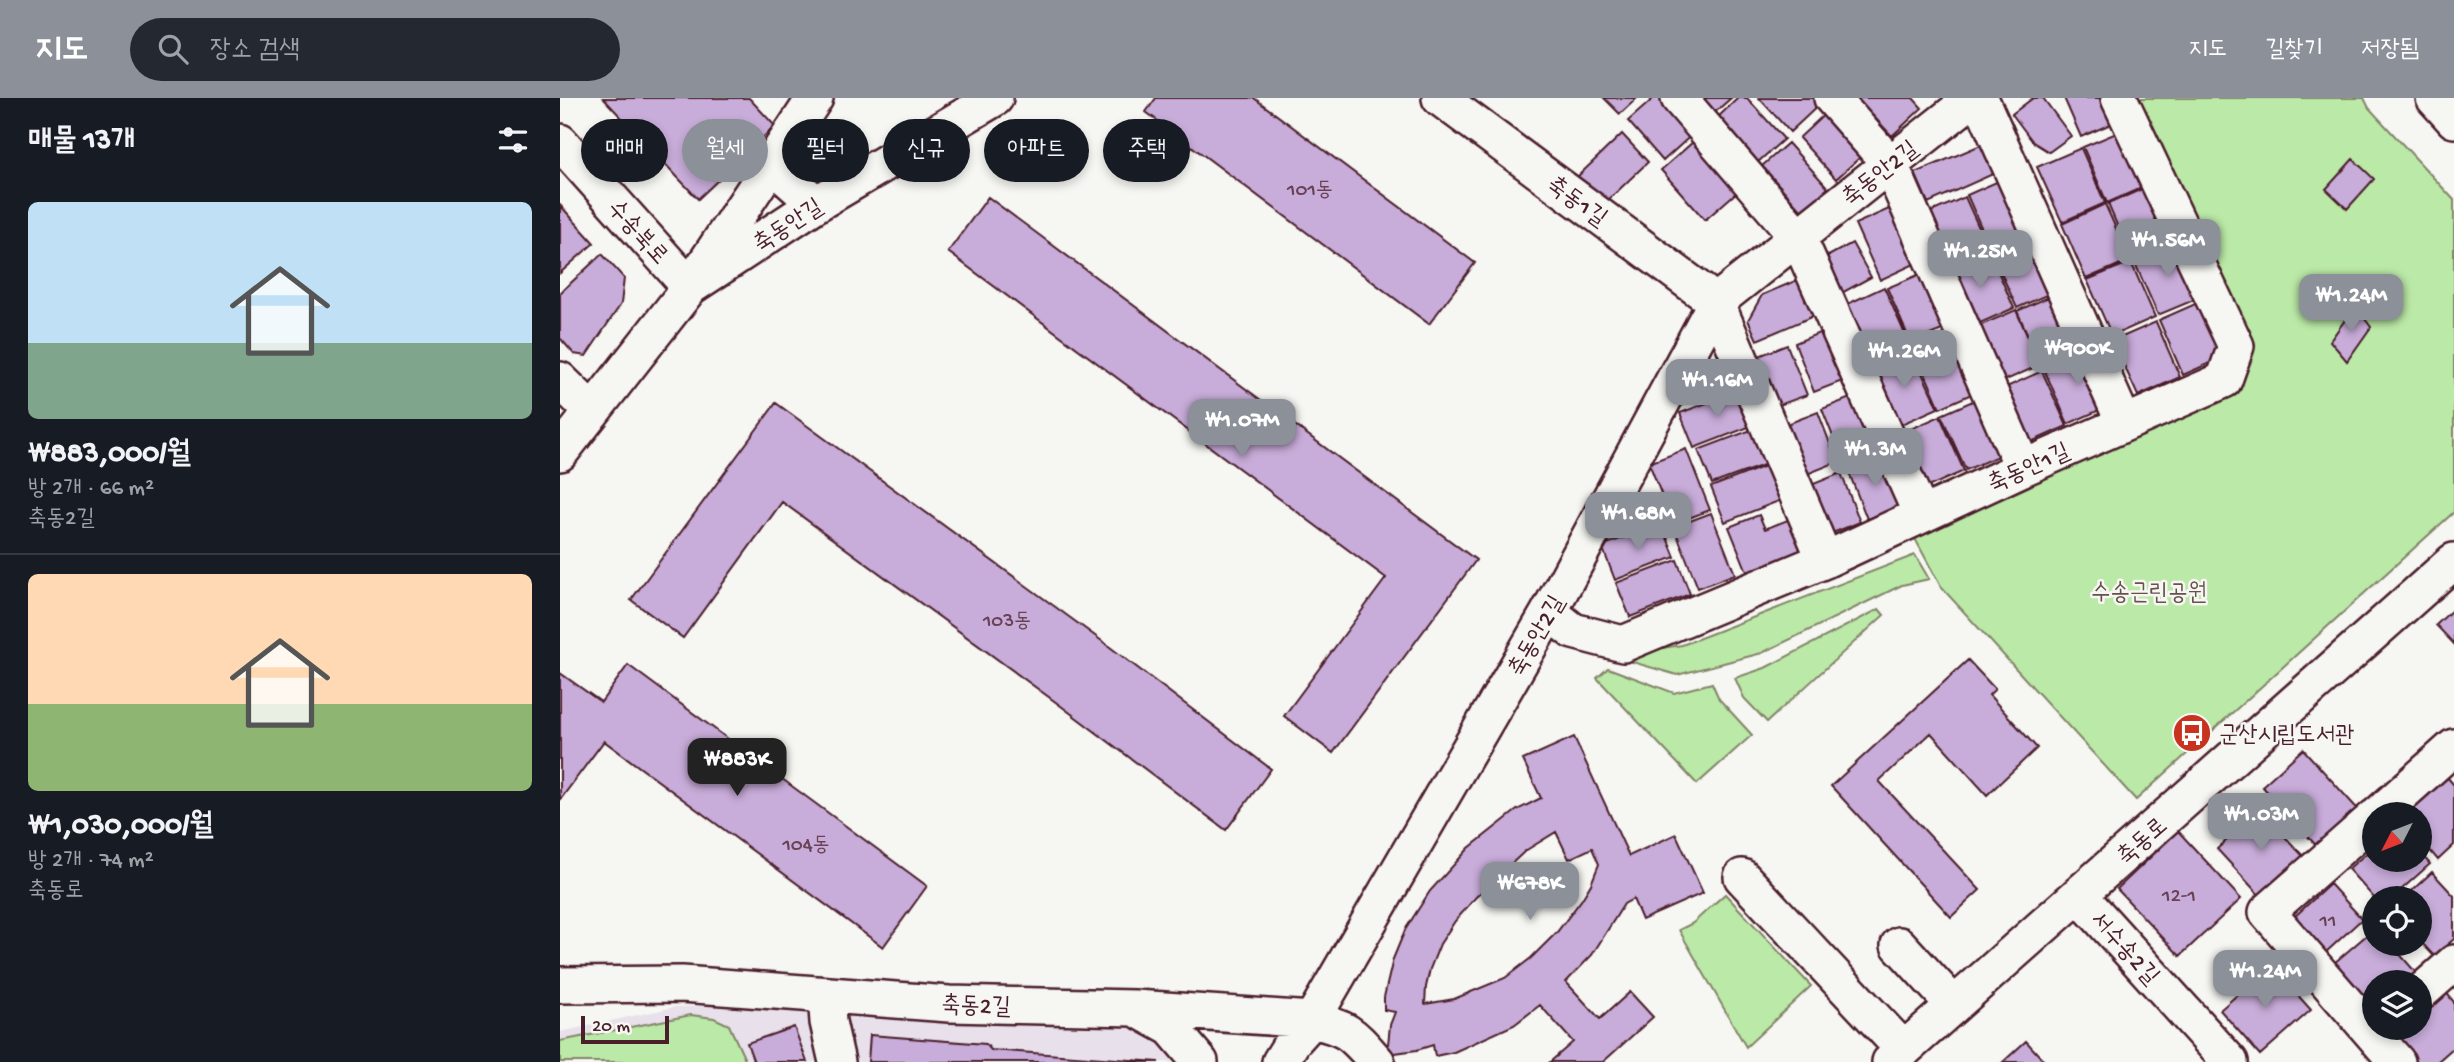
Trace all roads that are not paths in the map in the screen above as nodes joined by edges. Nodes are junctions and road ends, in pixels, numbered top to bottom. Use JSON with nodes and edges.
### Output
{"nodes":[{"id":1,"x":995,"y":98,"type":"edge"},
{"id":2,"x":1440,"y":98,"type":"edge"},
{"id":3,"x":1679,"y":98,"type":"edge"},
{"id":4,"x":1832,"y":98,"type":"edge"},
{"id":5,"x":1973,"y":98,"type":"edge"},
{"id":6,"x":1980,"y":98,"type":"edge"},
{"id":7,"x":2119,"y":98,"type":"edge"},
{"id":8,"x":2434,"y":98,"type":"edge"},
{"id":9,"x":801,"y":104,"type":"edge"},
{"id":10,"x":2454,"y":120,"type":"edge"},
{"id":11,"x":560,"y":142,"type":"edge"},
{"id":12,"x":770,"y":163,"type":"junction"},
{"id":13,"x":1890,"y":164,"type":"junction"},
{"id":14,"x":817,"y":204,"type":"junction"},
{"id":15,"x":1798,"y":237,"type":"junction"},
{"id":16,"x":690,"y":288,"type":"junction"},
{"id":17,"x":1716,"y":302,"type":"junction"},
{"id":18,"x":560,"y":380,"type":"edge"},
{"id":19,"x":592,"y":411,"type":"junction"},
{"id":20,"x":2124,"y":423,"type":"junction"},
{"id":21,"x":560,"y":453,"type":"edge"},
{"id":22,"x":2023,"y":468,"type":"junction"},
{"id":23,"x":1921,"y":514,"type":"junction"},
{"id":24,"x":1825,"y":560,"type":"junction"},
{"id":25,"x":2454,"y":561,"type":"edge"},
{"id":26,"x":1549,"y":612,"type":"junction"},
{"id":27,"x":2454,"y":747,"type":"edge"},
{"id":28,"x":2392,"y":802,"type":"edge"},
{"id":29,"x":2362,"y":828,"type":"edge"},
{"id":30,"x":1742,"y":877,"type":"dead end"},
{"id":31,"x":2079,"y":895,"type":"junction"},
{"id":32,"x":1899,"y":945,"type":"dead end"},
{"id":33,"x":2454,"y":962,"type":"edge"},
{"id":34,"x":2432,"y":982,"type":"edge"},
{"id":35,"x":560,"y":985,"type":"edge"},
{"id":36,"x":826,"y":995,"type":"junction"},
{"id":37,"x":1954,"y":1005,"type":"junction"},
{"id":38,"x":1135,"y":1009,"type":"junction"},
{"id":39,"x":2362,"y":1014,"type":"edge"},
{"id":40,"x":1312,"y":1020,"type":"junction"},
{"id":41,"x":2384,"y":1040,"type":"edge"},
{"id":42,"x":1897,"y":1056,"type":"edge"},
{"id":43,"x":837,"y":1062,"type":"edge"},
{"id":44,"x":1200,"y":1062,"type":"edge"},
{"id":45,"x":1280,"y":1062,"type":"edge"},
{"id":46,"x":1377,"y":1062,"type":"edge"},
{"id":47,"x":2230,"y":1062,"type":"edge"},
{"id":48,"x":2397,"y":1062,"type":"edge"}],
"edges":[{"from":1,"to":14,"type":"street","name":"축동안길"},
{"from":2,"to":17,"type":"street","name":"축동1길"},
{"from":3,"to":15,"type":"street"},
{"from":4,"to":13,"type":"street"},
{"from":5,"to":13,"type":"street","name":"축동안2길"},
{"from":6,"to":20,"type":"street"},
{"from":7,"to":20,"type":"street","name":"축동안1길"},
{"from":8,"to":10,"type":"street"},
{"from":9,"to":12,"type":"street","name":"축동안길"},
{"from":11,"to":16,"type":"street","name":"수송북로"},
{"from":12,"to":14,"type":"street"},
{"from":12,"to":16,"type":"street","name":"축동안길"},
{"from":13,"to":15,"type":"street","name":"축동안2길"},
{"from":13,"to":22,"type":"street"},
{"from":14,"to":16,"type":"street","name":"축동안길"},
{"from":15,"to":17,"type":"street","name":"축동안2길"},
{"from":15,"to":23,"type":"street"},
{"from":16,"to":19,"type":"street","name":"축동안길"},
{"from":17,"to":24,"type":"street"},
{"from":17,"to":26,"type":"street","name":"축동안2길"},
{"from":18,"to":19,"type":"street"},
{"from":19,"to":21,"type":"street","name":"축동안길"},
{"from":20,"to":22,"type":"street","name":"축동안1길"},
{"from":22,"to":23,"type":"street","name":"축동안1길"},
{"from":23,"to":24,"type":"street","name":"축동안1길"},
{"from":24,"to":26,"type":"street","name":"축동안1길"},
{"from":25,"to":31,"type":"street","name":"축동로"},
{"from":26,"to":40,"type":"street","name":"축동안2길"},
{"from":27,"to":28,"type":"street"},
{"from":29,"to":39,"type":"street"},
{"from":30,"to":42,"type":"street"},
{"from":31,"to":37,"type":"street","name":"축동로"},
{"from":31,"to":47,"type":"street","name":"서수송2길"},
{"from":32,"to":37,"type":"street"},
{"from":33,"to":34,"type":"street"},
{"from":35,"to":36,"type":"street","name":"축동2길"},
{"from":36,"to":38,"type":"street","name":"축동2길"},
{"from":36,"to":43,"type":"street"},
{"from":37,"to":42,"type":"street","name":"축동로"},
{"from":38,"to":40,"type":"street","name":"축동2길"},
{"from":38,"to":44,"type":"street"},
{"from":40,"to":45,"type":"street","name":"축동안2길"},
{"from":40,"to":46,"type":"street","name":"축동2길"},
{"from":41,"to":48,"type":"street"}]}
